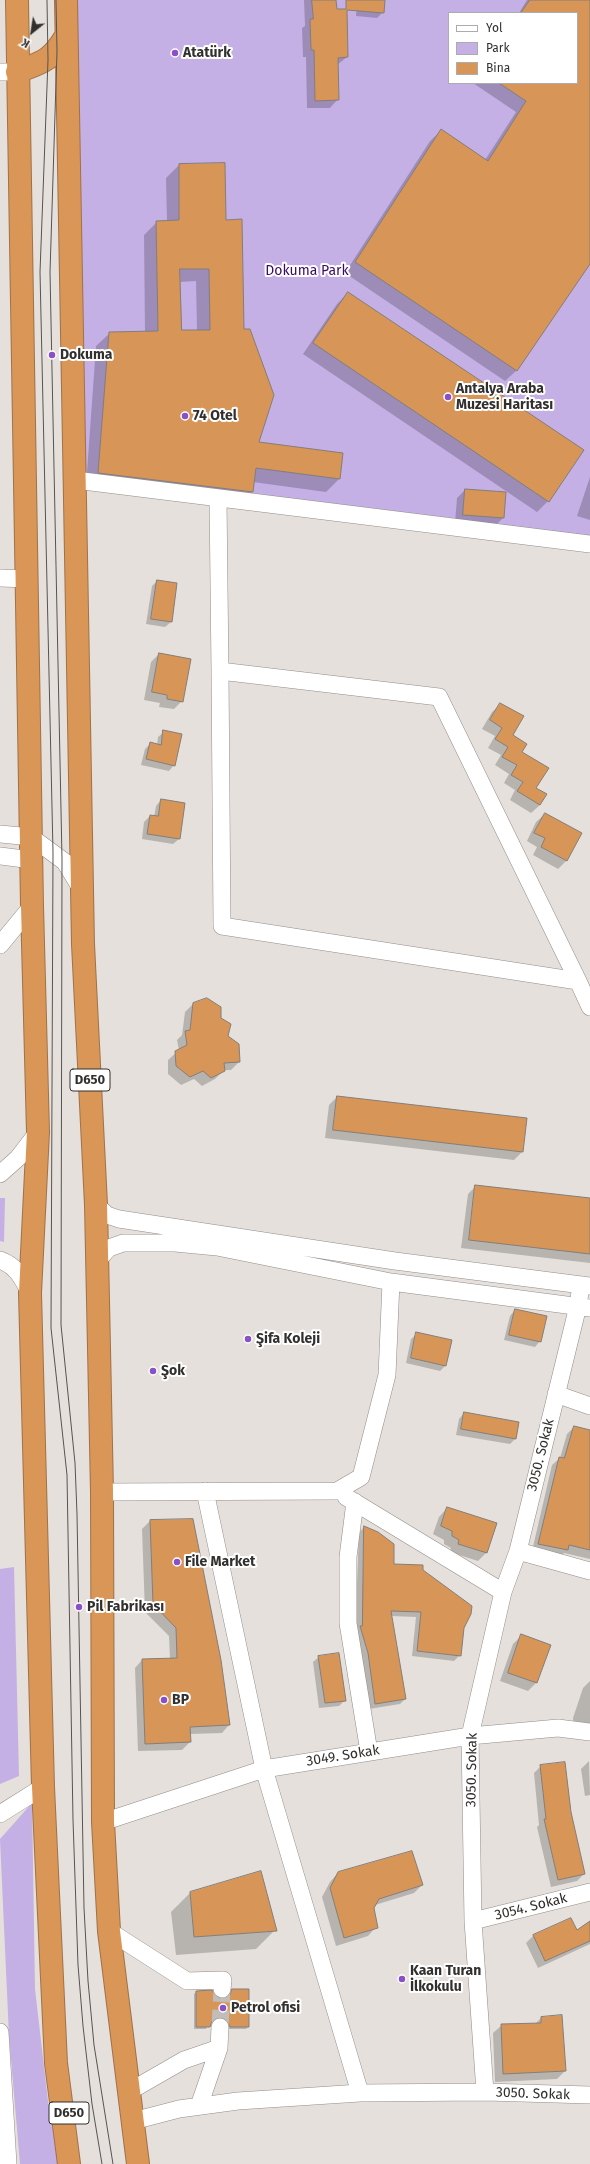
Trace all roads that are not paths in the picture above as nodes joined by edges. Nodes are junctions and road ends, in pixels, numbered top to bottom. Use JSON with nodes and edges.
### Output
{"nodes":[{"id":1,"x":17,"y":0,"type":"edge"},
{"id":2,"x":66,"y":0,"type":"edge"},
{"id":3,"x":66,"y":36,"type":"junction"},
{"id":4,"x":9,"y":72,"type":"edge"},
{"id":5,"x":75,"y":480,"type":"junction"},
{"id":6,"x":218,"y":498,"type":"junction"},
{"id":7,"x":590,"y":544,"type":"edge"},
{"id":8,"x":0,"y":578,"type":"edge"},
{"id":9,"x":28,"y":578,"type":"junction"},
{"id":10,"x":220,"y":671,"type":"junction"},
{"id":11,"x":0,"y":834,"type":"edge"},
{"id":12,"x":31,"y":837,"type":"junction"},
{"id":13,"x":0,"y":856,"type":"edge"},
{"id":14,"x":32,"y":860,"type":"junction"},
{"id":15,"x":82,"y":891,"type":"junction"},
{"id":16,"x":32,"y":906,"type":"junction"},
{"id":17,"x":0,"y":945,"type":"edge"},
{"id":18,"x":578,"y":981,"type":"junction"},
{"id":19,"x":590,"y":1007,"type":"edge"},
{"id":20,"x":38,"y":1132,"type":"junction"},
{"id":21,"x":0,"y":1174,"type":"edge"},
{"id":22,"x":96,"y":1205,"type":"junction"},
{"id":23,"x":175,"y":1235,"type":"junction"},
{"id":24,"x":0,"y":1260,"type":"edge"},
{"id":25,"x":97,"y":1261,"type":"junction"},
{"id":26,"x":391,"y":1282,"type":"junction"},
{"id":27,"x":586,"y":1286,"type":"edge"},
{"id":28,"x":30,"y":1293,"type":"junction"},
{"id":29,"x":584,"y":1307,"type":"edge"},
{"id":30,"x":556,"y":1394,"type":"junction"},
{"id":31,"x":590,"y":1406,"type":"edge"},
{"id":32,"x":204,"y":1491,"type":"junction"},
{"id":33,"x":337,"y":1491,"type":"junction"},
{"id":34,"x":102,"y":1492,"type":"junction"},
{"id":35,"x":355,"y":1502,"type":"junction"},
{"id":36,"x":518,"y":1551,"type":"junction"},
{"id":37,"x":590,"y":1571,"type":"edge"},
{"id":38,"x":503,"y":1592,"type":"junction"},
{"id":39,"x":590,"y":1732,"type":"edge"},
{"id":40,"x":470,"y":1736,"type":"junction"},
{"id":41,"x":369,"y":1752,"type":"junction"},
{"id":42,"x":264,"y":1769,"type":"junction"},
{"id":43,"x":43,"y":1787,"type":"junction"},
{"id":44,"x":0,"y":1814,"type":"edge"},
{"id":45,"x":103,"y":1822,"type":"junction"},
{"id":46,"x":590,"y":1892,"type":"edge"},
{"id":47,"x":473,"y":1921,"type":"junction"},
{"id":48,"x":109,"y":1931,"type":"junction"},
{"id":49,"x":222,"y":1989,"type":"dead end"},
{"id":50,"x":220,"y":2027,"type":"tunnel mouth"},
{"id":51,"x":0,"y":2032,"type":"edge"},
{"id":52,"x":219,"y":2048,"type":"junction"},
{"id":53,"x":56,"y":2063,"type":"junction"},
{"id":54,"x":130,"y":2091,"type":"junction"},
{"id":55,"x":485,"y":2092,"type":"junction"},
{"id":56,"x":360,"y":2093,"type":"junction"},
{"id":57,"x":590,"y":2095,"type":"edge"},
{"id":58,"x":199,"y":2106,"type":"junction"},
{"id":59,"x":133,"y":2121,"type":"junction"},
{"id":60,"x":3,"y":2136,"type":"edge"},
{"id":61,"x":139,"y":2162,"type":"edge"},
{"id":62,"x":8,"y":2164,"type":"edge"},
{"id":63,"x":69,"y":2164,"type":"edge"},
{"id":64,"x":81,"y":2164,"type":"edge"}],
"edges":[{"from":1,"to":4,"type":"highway","number":"D650"},
{"from":2,"to":3,"type":"highway","number":"D650"},
{"from":3,"to":4,"type":"highway"},
{"from":3,"to":5,"type":"highway","number":"D650"},
{"from":4,"to":9,"type":"highway","number":"D650"},
{"from":5,"to":6,"type":"street"},
{"from":5,"to":15,"type":"highway","number":"D650"},
{"from":6,"to":7,"type":"street"},
{"from":6,"to":10,"type":"street"},
{"from":8,"to":9,"type":"street"},
{"from":9,"to":12,"type":"highway","number":"D650"},
{"from":10,"to":18,"type":"street"},
{"from":10,"to":18,"type":"street"},
{"from":11,"to":12,"type":"street"},
{"from":12,"to":14,"type":"highway","number":"D650"},
{"from":12,"to":15,"type":"street"},
{"from":13,"to":14,"type":"street"},
{"from":14,"to":16,"type":"highway","number":"D650"},
{"from":15,"to":22,"type":"highway","number":"D650"},
{"from":16,"to":17,"type":"street"},
{"from":16,"to":20,"type":"highway","number":"D650"},
{"from":18,"to":19,"type":"street"},
{"from":20,"to":21,"type":"street"},
{"from":20,"to":28,"type":"highway","number":"D650"},
{"from":22,"to":23,"type":"street"},
{"from":22,"to":25,"type":"highway","number":"D650"},
{"from":23,"to":25,"type":"street"},
{"from":23,"to":26,"type":"street"},
{"from":23,"to":27,"type":"street"},
{"from":24,"to":28,"type":"street"},
{"from":25,"to":34,"type":"highway","number":"D650"},
{"from":26,"to":29,"type":"street"},
{"from":26,"to":33,"type":"street"},
{"from":27,"to":29,"type":"street","name":"3050. Sokak"},
{"from":28,"to":43,"type":"highway","number":"D650"},
{"from":29,"to":30,"type":"street","name":"3050. Sokak"},
{"from":30,"to":31,"type":"street"},
{"from":30,"to":36,"type":"street","name":"3050. Sokak"},
{"from":32,"to":33,"type":"street"},
{"from":32,"to":34,"type":"street"},
{"from":32,"to":42,"type":"street"},
{"from":33,"to":35,"type":"street"},
{"from":34,"to":45,"type":"highway","number":"D650"},
{"from":35,"to":38,"type":"street"},
{"from":35,"to":41,"type":"street"},
{"from":36,"to":37,"type":"street"},
{"from":36,"to":38,"type":"street","name":"3050. Sokak"},
{"from":38,"to":40,"type":"street","name":"3050. Sokak"},
{"from":39,"to":40,"type":"street","name":"3049. Sokak"},
{"from":40,"to":41,"type":"street","name":"3049. Sokak"},
{"from":40,"to":47,"type":"street","name":"3050. Sokak"},
{"from":41,"to":42,"type":"street","name":"3049. Sokak"},
{"from":42,"to":45,"type":"street","name":"3049. Sokak"},
{"from":42,"to":56,"type":"street"},
{"from":43,"to":44,"type":"street"},
{"from":43,"to":53,"type":"highway","number":"D650"},
{"from":45,"to":48,"type":"highway","number":"D650"},
{"from":46,"to":47,"type":"street","name":"3054. Sokak"},
{"from":47,"to":55,"type":"street","name":"3050. Sokak"},
{"from":48,"to":49,"type":"street"},
{"from":48,"to":54,"type":"highway","number":"D650"},
{"from":50,"to":52,"type":"street"},
{"from":51,"to":60,"type":"street"},
{"from":52,"to":54,"type":"street"},
{"from":52,"to":58,"type":"street"},
{"from":53,"to":63,"type":"highway"},
{"from":53,"to":64,"type":"highway","number":"D650"},
{"from":54,"to":59,"type":"highway","number":"D650"},
{"from":55,"to":56,"type":"street"},
{"from":55,"to":57,"type":"street","name":"3050. Sokak"},
{"from":56,"to":58,"type":"street"},
{"from":58,"to":59,"type":"street"},
{"from":59,"to":61,"type":"highway","number":"D650"},
{"from":60,"to":62,"type":"street"}]}
